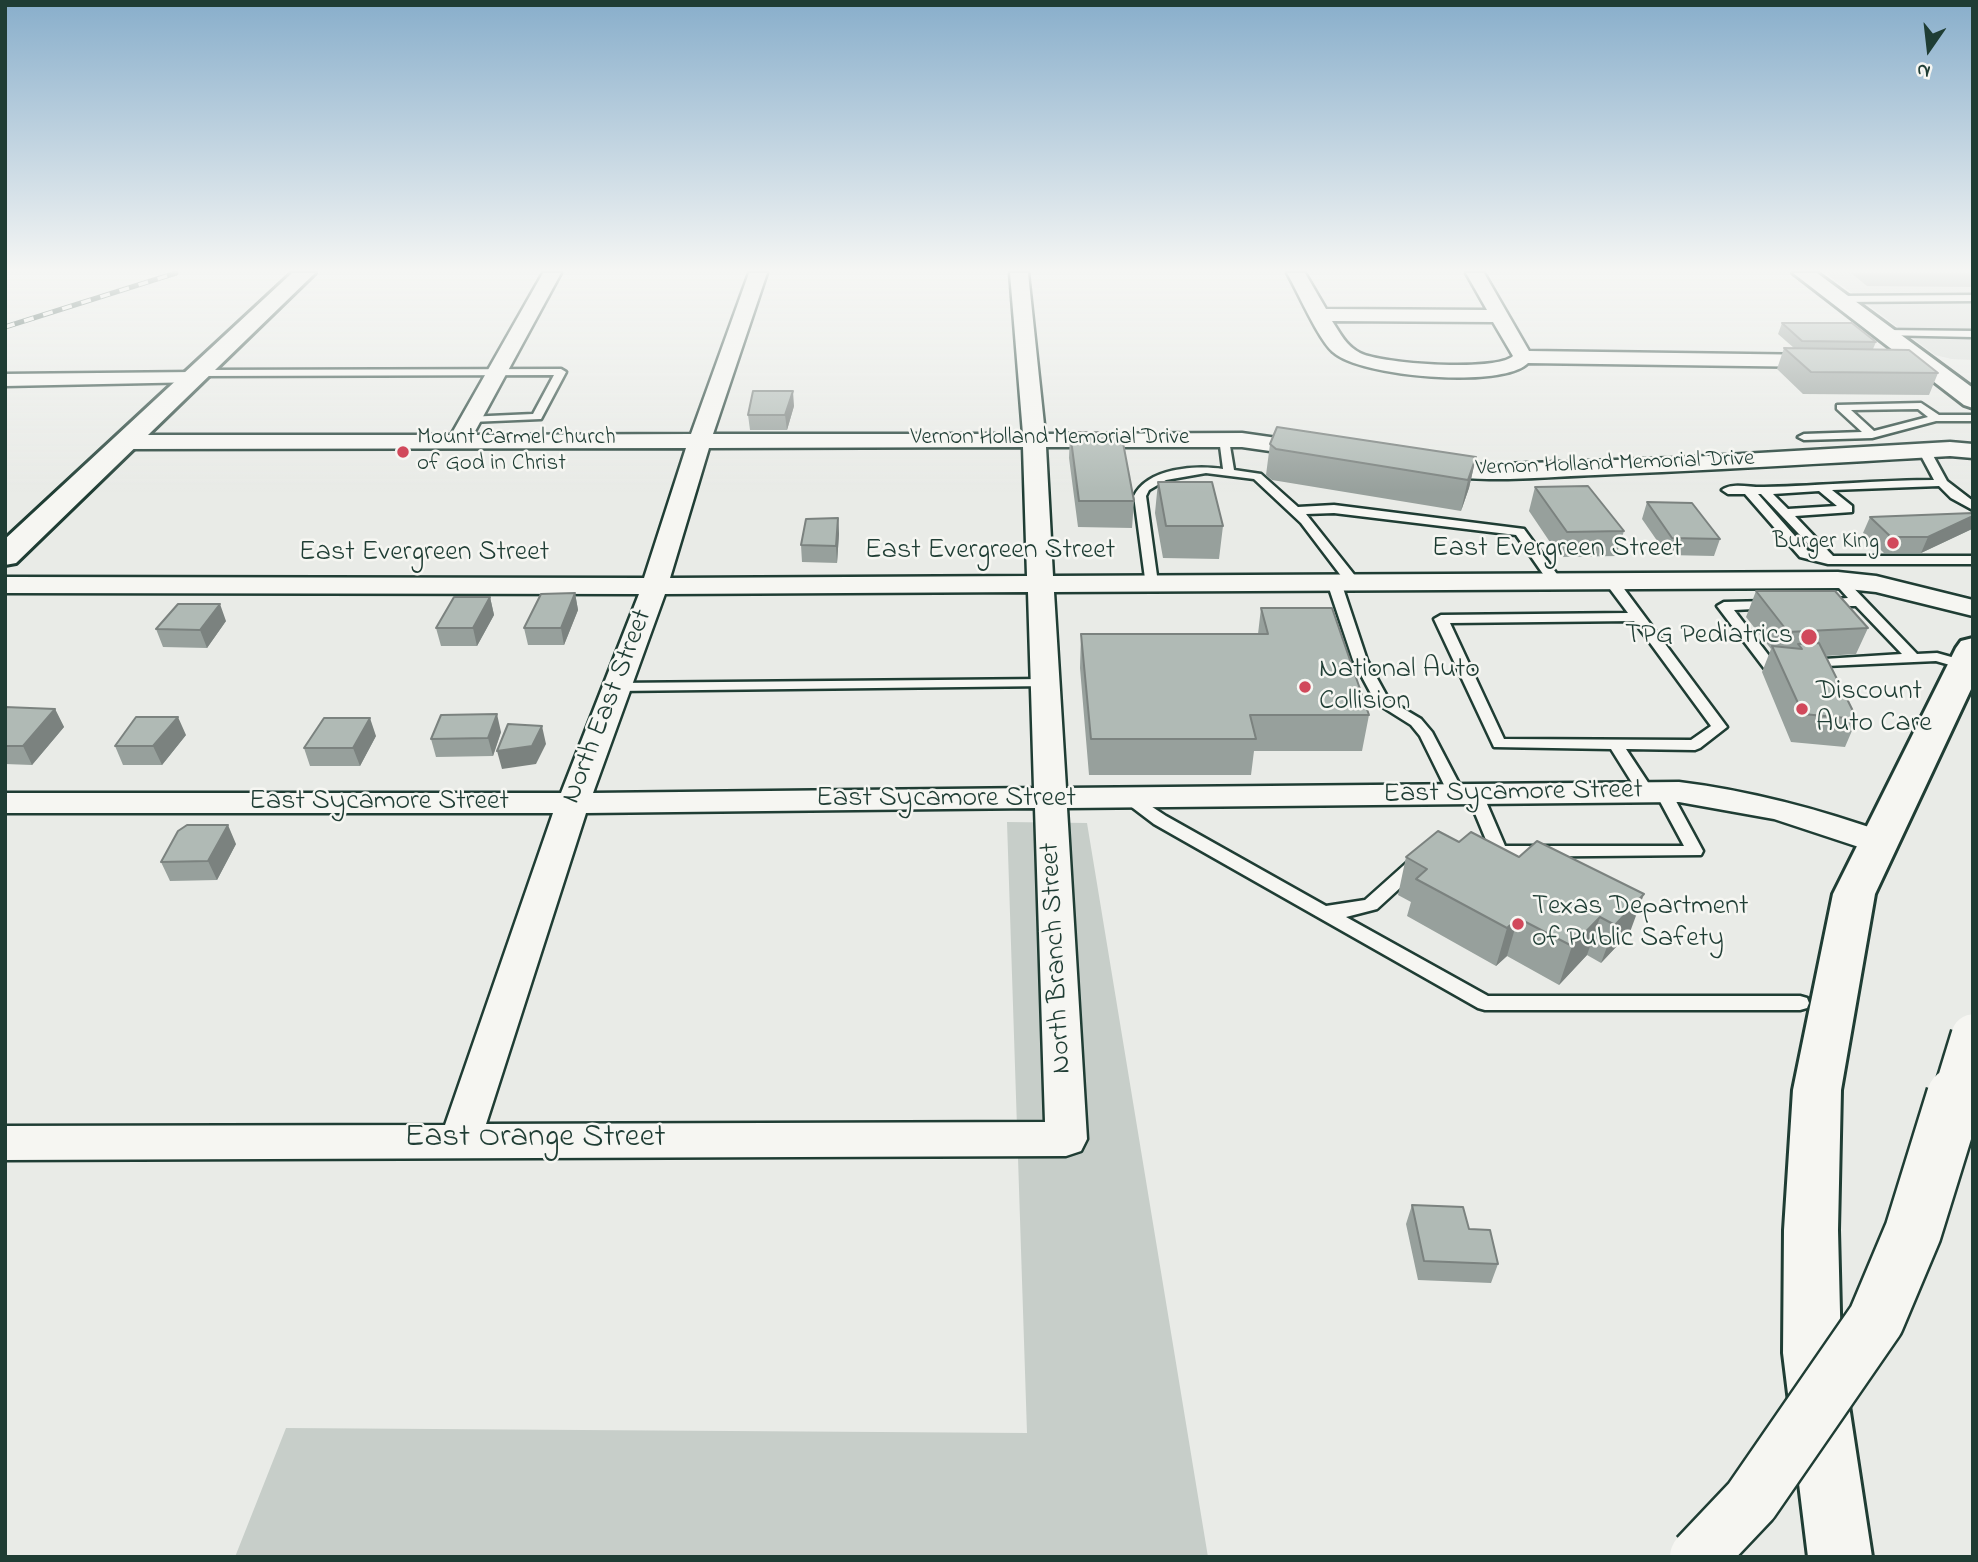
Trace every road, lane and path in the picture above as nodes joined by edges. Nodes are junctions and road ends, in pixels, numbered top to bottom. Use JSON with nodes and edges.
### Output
{"nodes":[{"id":1,"x":228,"y":346,"type":"edge"},
{"id":2,"x":512,"y":346,"type":"edge"},
{"id":3,"x":733,"y":346,"type":"edge"},
{"id":4,"x":1026,"y":346,"type":"edge"},
{"id":5,"x":1337,"y":346,"type":"edge"},
{"id":6,"x":1516,"y":346,"type":"edge"},
{"id":7,"x":1902,"y":346,"type":"edge"},
{"id":8,"x":1523,"y":357,"type":"junction"},
{"id":9,"x":1841,"y":361,"type":"edge"},
{"id":10,"x":1883,"y":362,"type":"edge"},
{"id":11,"x":1958,"y":362,"type":"dead end"},
{"id":12,"x":1924,"y":363,"type":"junction"},
{"id":13,"x":496,"y":374,"type":"junction"},
{"id":14,"x":196,"y":376,"type":"junction"},
{"id":15,"x":5,"y":380,"type":"edge"},
{"id":16,"x":1973,"y":400,"type":"edge"},
{"id":17,"x":1936,"y":418,"type":"junction"},
{"id":18,"x":1973,"y":418,"type":"edge"},
{"id":19,"x":471,"y":419,"type":"junction"},
{"id":20,"x":1841,"y":436,"type":"junction"},
{"id":21,"x":1804,"y":437,"type":"dead end"},
{"id":22,"x":1034,"y":439,"type":"junction"},
{"id":23,"x":700,"y":440,"type":"junction"},
{"id":24,"x":1223,"y":440,"type":"junction"},
{"id":25,"x":459,"y":441,"type":"junction"},
{"id":26,"x":125,"y":442,"type":"junction"},
{"id":27,"x":1868,"y":445,"type":"junction"},
{"id":28,"x":1924,"y":450,"type":"junction"},
{"id":29,"x":1973,"y":451,"type":"edge"},
{"id":30,"x":1337,"y":453,"type":"edge"},
{"id":31,"x":1404,"y":462,"type":"edge"},
{"id":32,"x":1229,"y":472,"type":"junction"},
{"id":33,"x":1940,"y":483,"type":"junction"},
{"id":34,"x":1821,"y":487,"type":"junction"},
{"id":35,"x":1728,"y":491,"type":"dead end"},
{"id":36,"x":1748,"y":491,"type":"junction"},
{"id":37,"x":1764,"y":491,"type":"junction"},
{"id":38,"x":1973,"y":506,"type":"edge"},
{"id":39,"x":1295,"y":511,"type":"junction"},
{"id":40,"x":1786,"y":513,"type":"junction"},
{"id":41,"x":1973,"y":545,"type":"edge"},
{"id":42,"x":5,"y":556,"type":"edge"},
{"id":43,"x":1970,"y":559,"type":"edge"},
{"id":44,"x":1834,"y":570,"type":"junction"},
{"id":45,"x":1555,"y":581,"type":"junction"},
{"id":46,"x":1611,"y":581,"type":"junction"},
{"id":47,"x":1343,"y":582,"type":"junction"},
{"id":48,"x":1041,"y":583,"type":"junction"},
{"id":49,"x":1151,"y":583,"type":"junction"},
{"id":50,"x":5,"y":585,"type":"edge"},
{"id":51,"x":655,"y":586,"type":"junction"},
{"id":52,"x":1860,"y":603,"type":"junction"},
{"id":53,"x":1778,"y":604,"type":"edge"},
{"id":54,"x":1805,"y":604,"type":"edge"},
{"id":55,"x":1973,"y":608,"type":"edge"},
{"id":56,"x":1638,"y":617,"type":"junction"},
{"id":57,"x":1969,"y":657,"type":"edge"},
{"id":58,"x":1913,"y":658,"type":"junction"},
{"id":59,"x":1045,"y":683,"type":"junction"},
{"id":60,"x":616,"y":687,"type":"junction"},
{"id":61,"x":1615,"y":744,"type":"junction"},
{"id":62,"x":1655,"y":793,"type":"junction"},
{"id":63,"x":1466,"y":794,"type":"junction"},
{"id":64,"x":1131,"y":798,"type":"junction"},
{"id":65,"x":1051,"y":799,"type":"junction"},
{"id":66,"x":5,"y":803,"type":"edge"},
{"id":67,"x":573,"y":803,"type":"junction"},
{"id":68,"x":1880,"y":843,"type":"junction"},
{"id":69,"x":1499,"y":851,"type":"junction"},
{"id":70,"x":1474,"y":853,"type":"edge"},
{"id":71,"x":1438,"y":855,"type":"edge"},
{"id":72,"x":1322,"y":912,"type":"junction"},
{"id":73,"x":1800,"y":1003,"type":"dead end"},
{"id":74,"x":1973,"y":1036,"type":"edge"},
{"id":75,"x":1066,"y":1139,"type":"joint"},
{"id":76,"x":460,"y":1140,"type":"junction"},
{"id":77,"x":5,"y":1143,"type":"edge"},
{"id":78,"x":1698,"y":1557,"type":"edge"},
{"id":79,"x":1840,"y":1557,"type":"edge"}],
"edges":[{"from":1,"to":14,"type":"main road"},
{"from":2,"to":13,"type":"street"},
{"from":3,"to":23,"type":"street","name":"North East Street"},
{"from":4,"to":22,"type":"street","name":"North Branch Street"},
{"from":5,"to":8,"type":"street"},
{"from":6,"to":8,"type":"street"},
{"from":7,"to":12,"type":"main road"},
{"from":8,"to":9,"type":"street"},
{"from":10,"to":12,"type":"street"},
{"from":11,"to":12,"type":"main road"},
{"from":12,"to":16,"type":"main road"},
{"from":13,"to":14,"type":"lane"},
{"from":13,"to":19,"type":"street"},
{"from":13,"to":19,"type":"lane"},
{"from":14,"to":15,"type":"street"},
{"from":14,"to":26,"type":"main road"},
{"from":17,"to":18,"type":"lane"},
{"from":17,"to":27,"type":"lane"},
{"from":17,"to":27,"type":"lane"},
{"from":19,"to":25,"type":"street"},
{"from":20,"to":21,"type":"lane"},
{"from":20,"to":27,"type":"lane"},
{"from":20,"to":27,"type":"lane"},
{"from":22,"to":23,"type":"street","name":"Vernon Holland Memorial Drive"},
{"from":22,"to":24,"type":"street","name":"Vernon Holland Memorial Drive"},
{"from":22,"to":48,"type":"street","name":"North Branch Street"},
{"from":23,"to":25,"type":"street","name":"Vernon Holland Memorial Drive"},
{"from":23,"to":51,"type":"street","name":"North East Street"},
{"from":24,"to":30,"type":"street","name":"Vernon Holland Memorial Drive"},
{"from":24,"to":32,"type":"lane"},
{"from":25,"to":26,"type":"street","name":"Vernon Holland Memorial Drive"},
{"from":26,"to":42,"type":"main road"},
{"from":27,"to":28,"type":"street","name":"Vernon Holland Memorial Drive"},
{"from":27,"to":31,"type":"street","name":"Vernon Holland Memorial Drive"},
{"from":28,"to":29,"type":"street","name":"Vernon Holland Memorial Drive"},
{"from":28,"to":33,"type":"lane"},
{"from":32,"to":39,"type":"lane"},
{"from":32,"to":49,"type":"lane"},
{"from":33,"to":34,"type":"lane"},
{"from":33,"to":38,"type":"lane"},
{"from":34,"to":37,"type":"lane"},
{"from":34,"to":40,"type":"lane"},
{"from":35,"to":36,"type":"lane"},
{"from":36,"to":37,"type":"lane"},
{"from":36,"to":44,"type":"lane"},
{"from":37,"to":40,"type":"lane"},
{"from":39,"to":45,"type":"lane"},
{"from":39,"to":47,"type":"lane"},
{"from":40,"to":44,"type":"lane"},
{"from":41,"to":43,"type":"lane"},
{"from":43,"to":44,"type":"lane"},
{"from":44,"to":46,"type":"street","name":"East Evergreen Street"},
{"from":44,"to":52,"type":"lane"},
{"from":44,"to":55,"type":"street","name":"East Evergreen Street"},
{"from":45,"to":46,"type":"street","name":"East Evergreen Street"},
{"from":45,"to":47,"type":"street","name":"East Evergreen Street"},
{"from":46,"to":56,"type":"lane"},
{"from":47,"to":49,"type":"street","name":"East Evergreen Street"},
{"from":47,"to":63,"type":"lane"},
{"from":48,"to":49,"type":"street","name":"East Evergreen Street"},
{"from":48,"to":51,"type":"street","name":"East Evergreen Street"},
{"from":48,"to":59,"type":"street","name":"North Branch Street"},
{"from":50,"to":51,"type":"street","name":"East Evergreen Street"},
{"from":51,"to":60,"type":"street","name":"North East Street"},
{"from":52,"to":54,"type":"lane"},
{"from":52,"to":58,"type":"lane"},
{"from":53,"to":58,"type":"lane"},
{"from":56,"to":61,"type":"lane"},
{"from":56,"to":61,"type":"lane"},
{"from":57,"to":58,"type":"lane"},
{"from":57,"to":68,"type":"main road"},
{"from":59,"to":60,"type":"lane"},
{"from":59,"to":65,"type":"street","name":"North Branch Street"},
{"from":60,"to":67,"type":"street","name":"North East Street"},
{"from":61,"to":62,"type":"lane"},
{"from":62,"to":63,"type":"street","name":"East Sycamore Street"},
{"from":62,"to":68,"type":"street","name":"East Sycamore Street"},
{"from":62,"to":69,"type":"lane"},
{"from":63,"to":64,"type":"street","name":"East Sycamore Street"},
{"from":63,"to":69,"type":"lane"},
{"from":64,"to":65,"type":"street","name":"East Sycamore Street"},
{"from":64,"to":72,"type":"lane"},
{"from":65,"to":67,"type":"street","name":"East Sycamore Street"},
{"from":65,"to":75,"type":"street","name":"North Branch Street"},
{"from":66,"to":67,"type":"street","name":"East Sycamore Street"},
{"from":67,"to":76,"type":"street","name":"North East Street"},
{"from":68,"to":79,"type":"main road"},
{"from":69,"to":70,"type":"lane"},
{"from":71,"to":72,"type":"lane"},
{"from":72,"to":73,"type":"lane"},
{"from":74,"to":78,"type":"main road","bridge":true},
{"from":75,"to":76,"type":"street","name":"East Orange Street"},
{"from":76,"to":77,"type":"street","name":"East Orange Street"}]}
